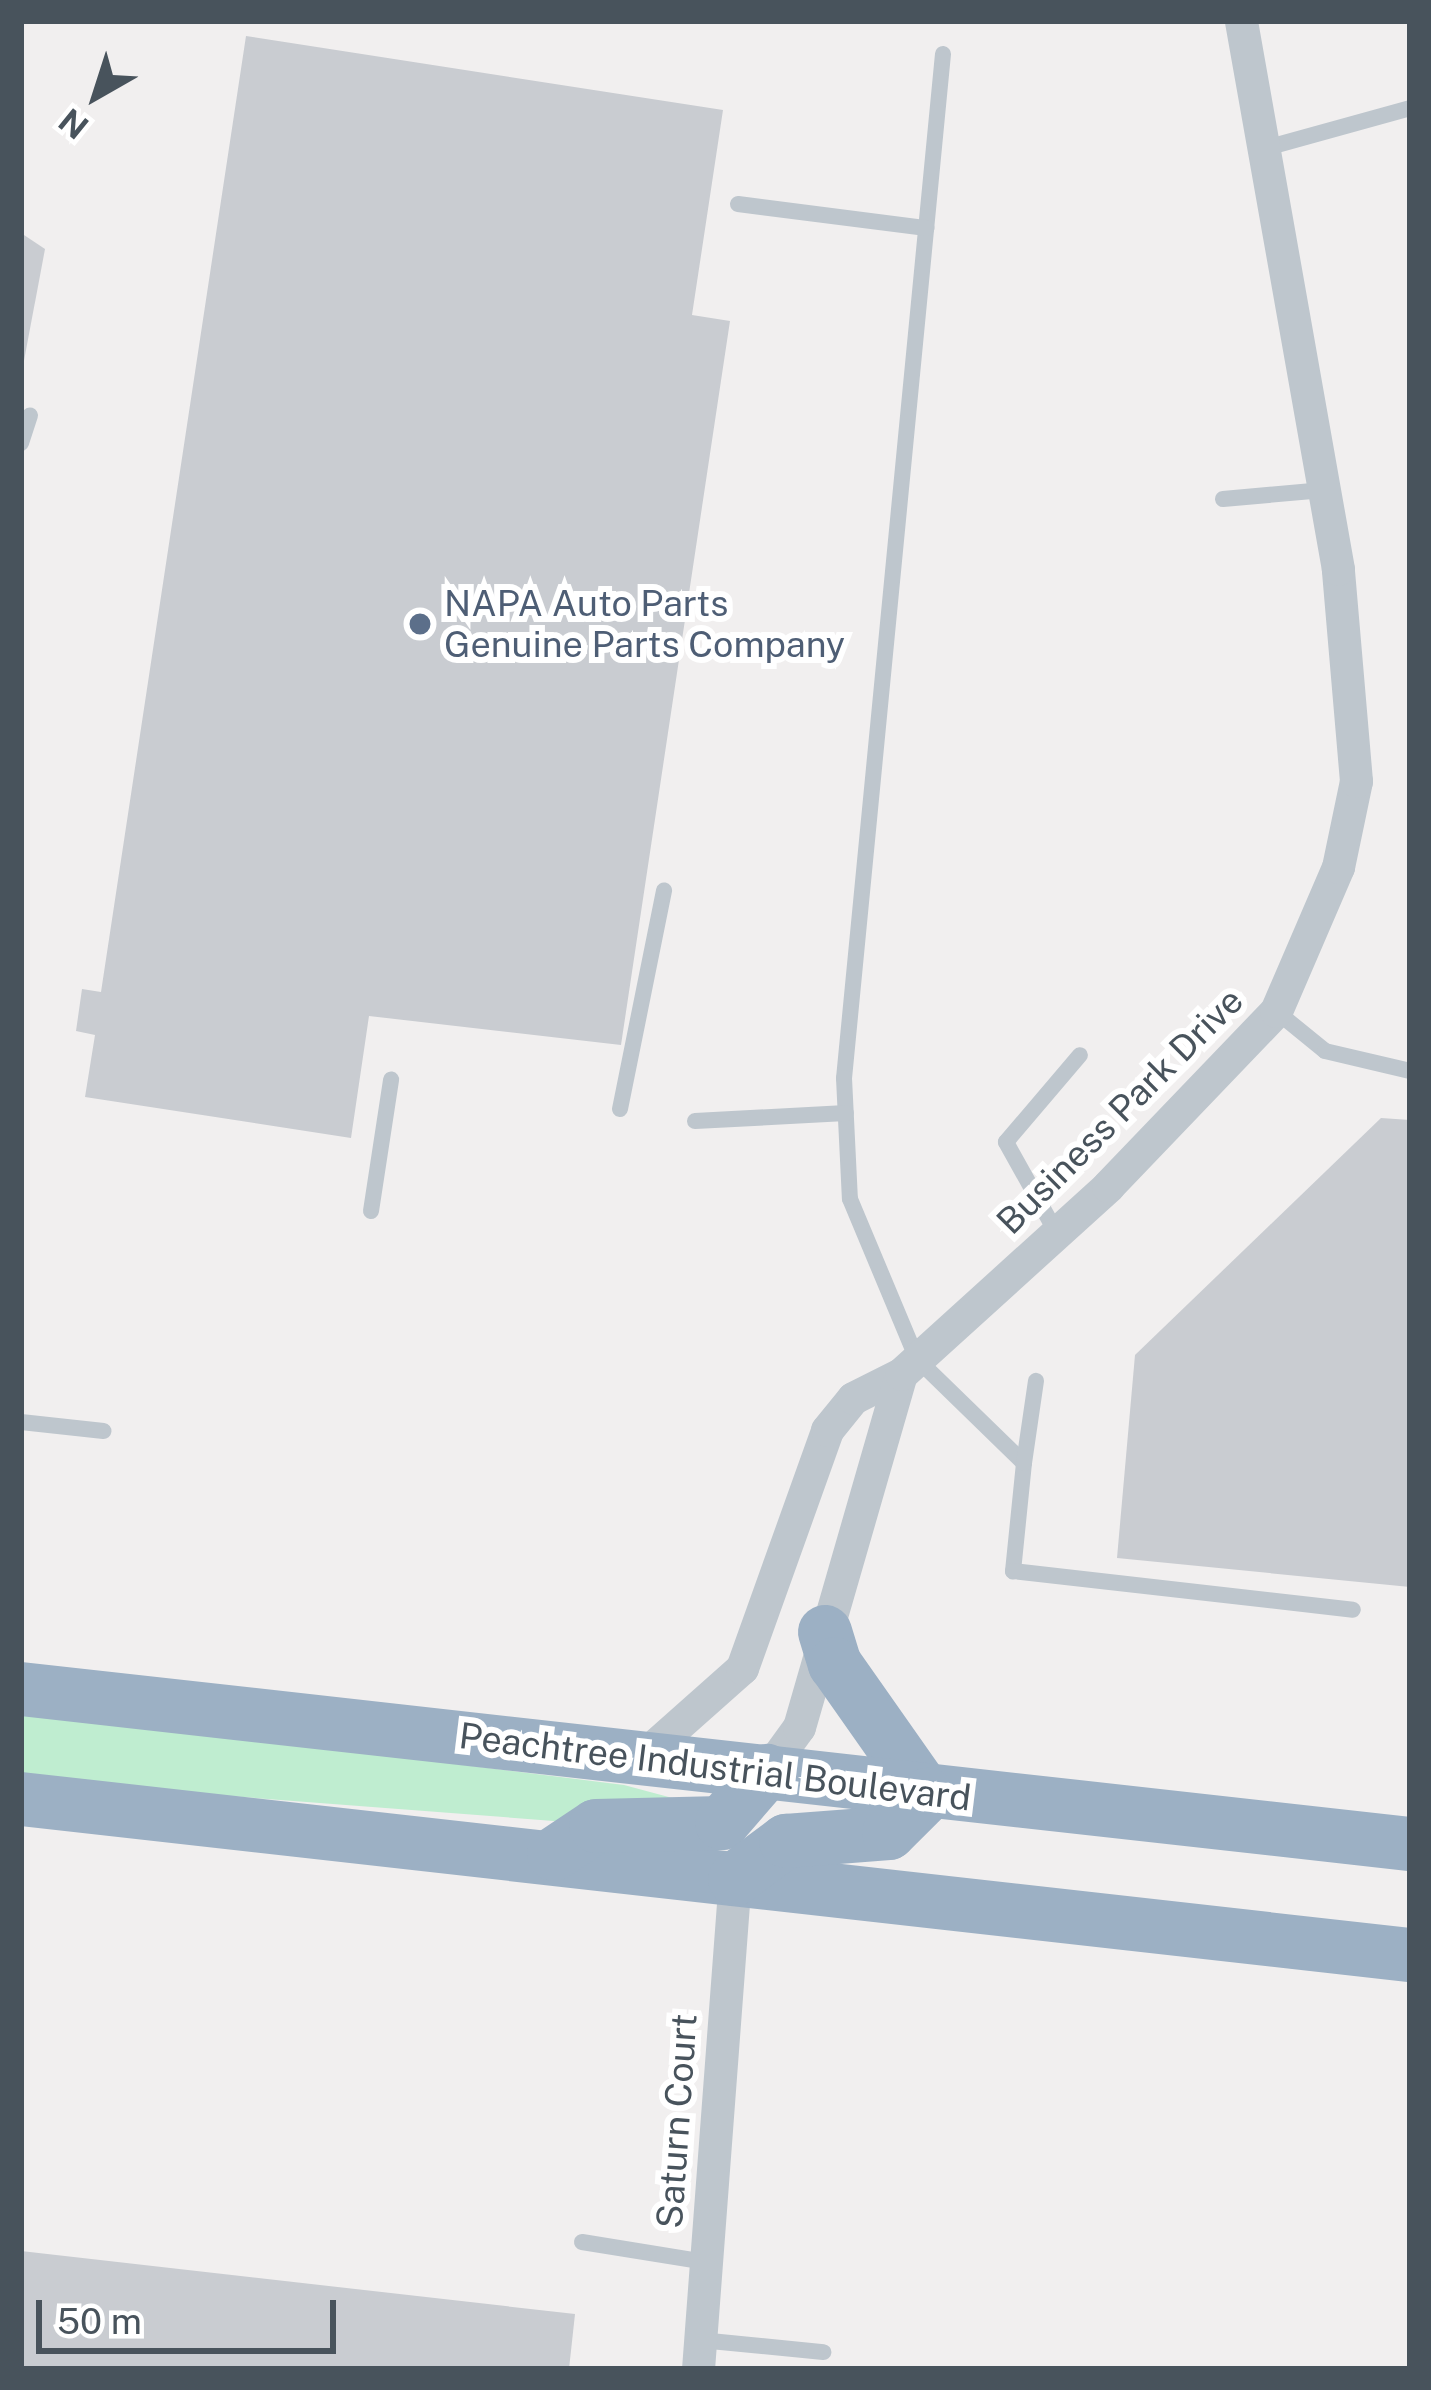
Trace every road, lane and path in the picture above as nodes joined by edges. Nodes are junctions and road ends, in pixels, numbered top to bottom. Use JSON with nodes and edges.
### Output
{"nodes":[{"id":1,"x":1241,"y":21,"type":"edge"},
{"id":2,"x":943,"y":54,"type":"dead end"},
{"id":3,"x":1410,"y":108,"type":"edge"},
{"id":4,"x":1266,"y":148,"type":"junction"},
{"id":5,"x":738,"y":204,"type":"dead end"},
{"id":6,"x":926,"y":228,"type":"junction"},
{"id":7,"x":30,"y":415,"type":"dead end"},
{"id":8,"x":21,"y":443,"type":"edge"},
{"id":9,"x":1324,"y":490,"type":"junction"},
{"id":10,"x":1223,"y":499,"type":"dead end"},
{"id":11,"x":664,"y":890,"type":"dead end"},
{"id":12,"x":1276,"y":1011,"type":"junction"},
{"id":13,"x":1080,"y":1055,"type":"dead end"},
{"id":14,"x":1410,"y":1071,"type":"edge"},
{"id":15,"x":391,"y":1080,"type":"dead end"},
{"id":16,"x":620,"y":1108,"type":"dead end"},
{"id":17,"x":845,"y":1113,"type":"junction"},
{"id":18,"x":695,"y":1121,"type":"dead end"},
{"id":19,"x":371,"y":1211,"type":"dead end"},
{"id":20,"x":1056,"y":1232,"type":"junction"},
{"id":21,"x":909,"y":1366,"type":"junction"},
{"id":22,"x":1036,"y":1381,"type":"dead end"},
{"id":23,"x":21,"y":1422,"type":"edge"},
{"id":24,"x":104,"y":1430,"type":"dead end"},
{"id":25,"x":1024,"y":1463,"type":"junction"},
{"id":26,"x":1353,"y":1610,"type":"dead end"},
{"id":27,"x":825,"y":1632,"type":"junction"},
{"id":28,"x":21,"y":1689,"type":"edge"},
{"id":29,"x":644,"y":1755,"type":"junction"},
{"id":30,"x":767,"y":1771,"type":"junction"},
{"id":31,"x":927,"y":1795,"type":"junction"},
{"id":32,"x":21,"y":1799,"type":"edge"},
{"id":33,"x":1410,"y":1844,"type":"edge"},
{"id":34,"x":552,"y":1857,"type":"junction"},
{"id":35,"x":735,"y":1879,"type":"junction"},
{"id":36,"x":1410,"y":1955,"type":"edge"},
{"id":37,"x":582,"y":2242,"type":"dead end"},
{"id":38,"x":706,"y":2262,"type":"junction"},
{"id":39,"x":823,"y":2352,"type":"dead end"},
{"id":40,"x":699,"y":2355,"type":"edge"}],
"edges":[{"from":1,"to":4,"type":"street","name":"Business Park Drive"},
{"from":2,"to":6,"type":"lane"},
{"from":3,"to":4,"type":"lane"},
{"from":4,"to":9,"type":"street","name":"Business Park Drive"},
{"from":5,"to":6,"type":"lane"},
{"from":6,"to":17,"type":"lane"},
{"from":7,"to":8,"type":"lane"},
{"from":9,"to":10,"type":"lane"},
{"from":9,"to":12,"type":"street","name":"Business Park Drive"},
{"from":11,"to":16,"type":"lane"},
{"from":12,"to":14,"type":"lane"},
{"from":12,"to":20,"type":"street","name":"Business Park Drive"},
{"from":13,"to":20,"type":"lane"},
{"from":15,"to":19,"type":"lane"},
{"from":17,"to":18,"type":"lane"},
{"from":17,"to":21,"type":"lane"},
{"from":20,"to":21,"type":"street","name":"Business Park Drive"},
{"from":21,"to":25,"type":"lane"},
{"from":21,"to":27,"type":"street"},
{"from":21,"to":29,"type":"street","name":"Business Park Drive"},
{"from":22,"to":25,"type":"lane"},
{"from":23,"to":24,"type":"lane"},
{"from":25,"to":26,"type":"lane"},
{"from":27,"to":30,"type":"street"},
{"from":27,"to":31,"type":"highway"},
{"from":28,"to":29,"type":"highway","name":"Peachtree Industrial Boulevard"},
{"from":29,"to":30,"type":"highway","name":"Peachtree Industrial Boulevard"},
{"from":30,"to":31,"type":"highway","name":"Peachtree Industrial Boulevard"},
{"from":30,"to":34,"type":"highway"},
{"from":31,"to":33,"type":"highway","name":"Peachtree Industrial Boulevard"},
{"from":31,"to":35,"type":"highway"},
{"from":32,"to":34,"type":"highway"},
{"from":34,"to":35,"type":"highway"},
{"from":35,"to":36,"type":"highway"},
{"from":35,"to":38,"type":"street","name":"Saturn Court"},
{"from":37,"to":38,"type":"lane"},
{"from":38,"to":40,"type":"street","name":"Saturn Court"},
{"from":39,"to":40,"type":"lane"}]}
